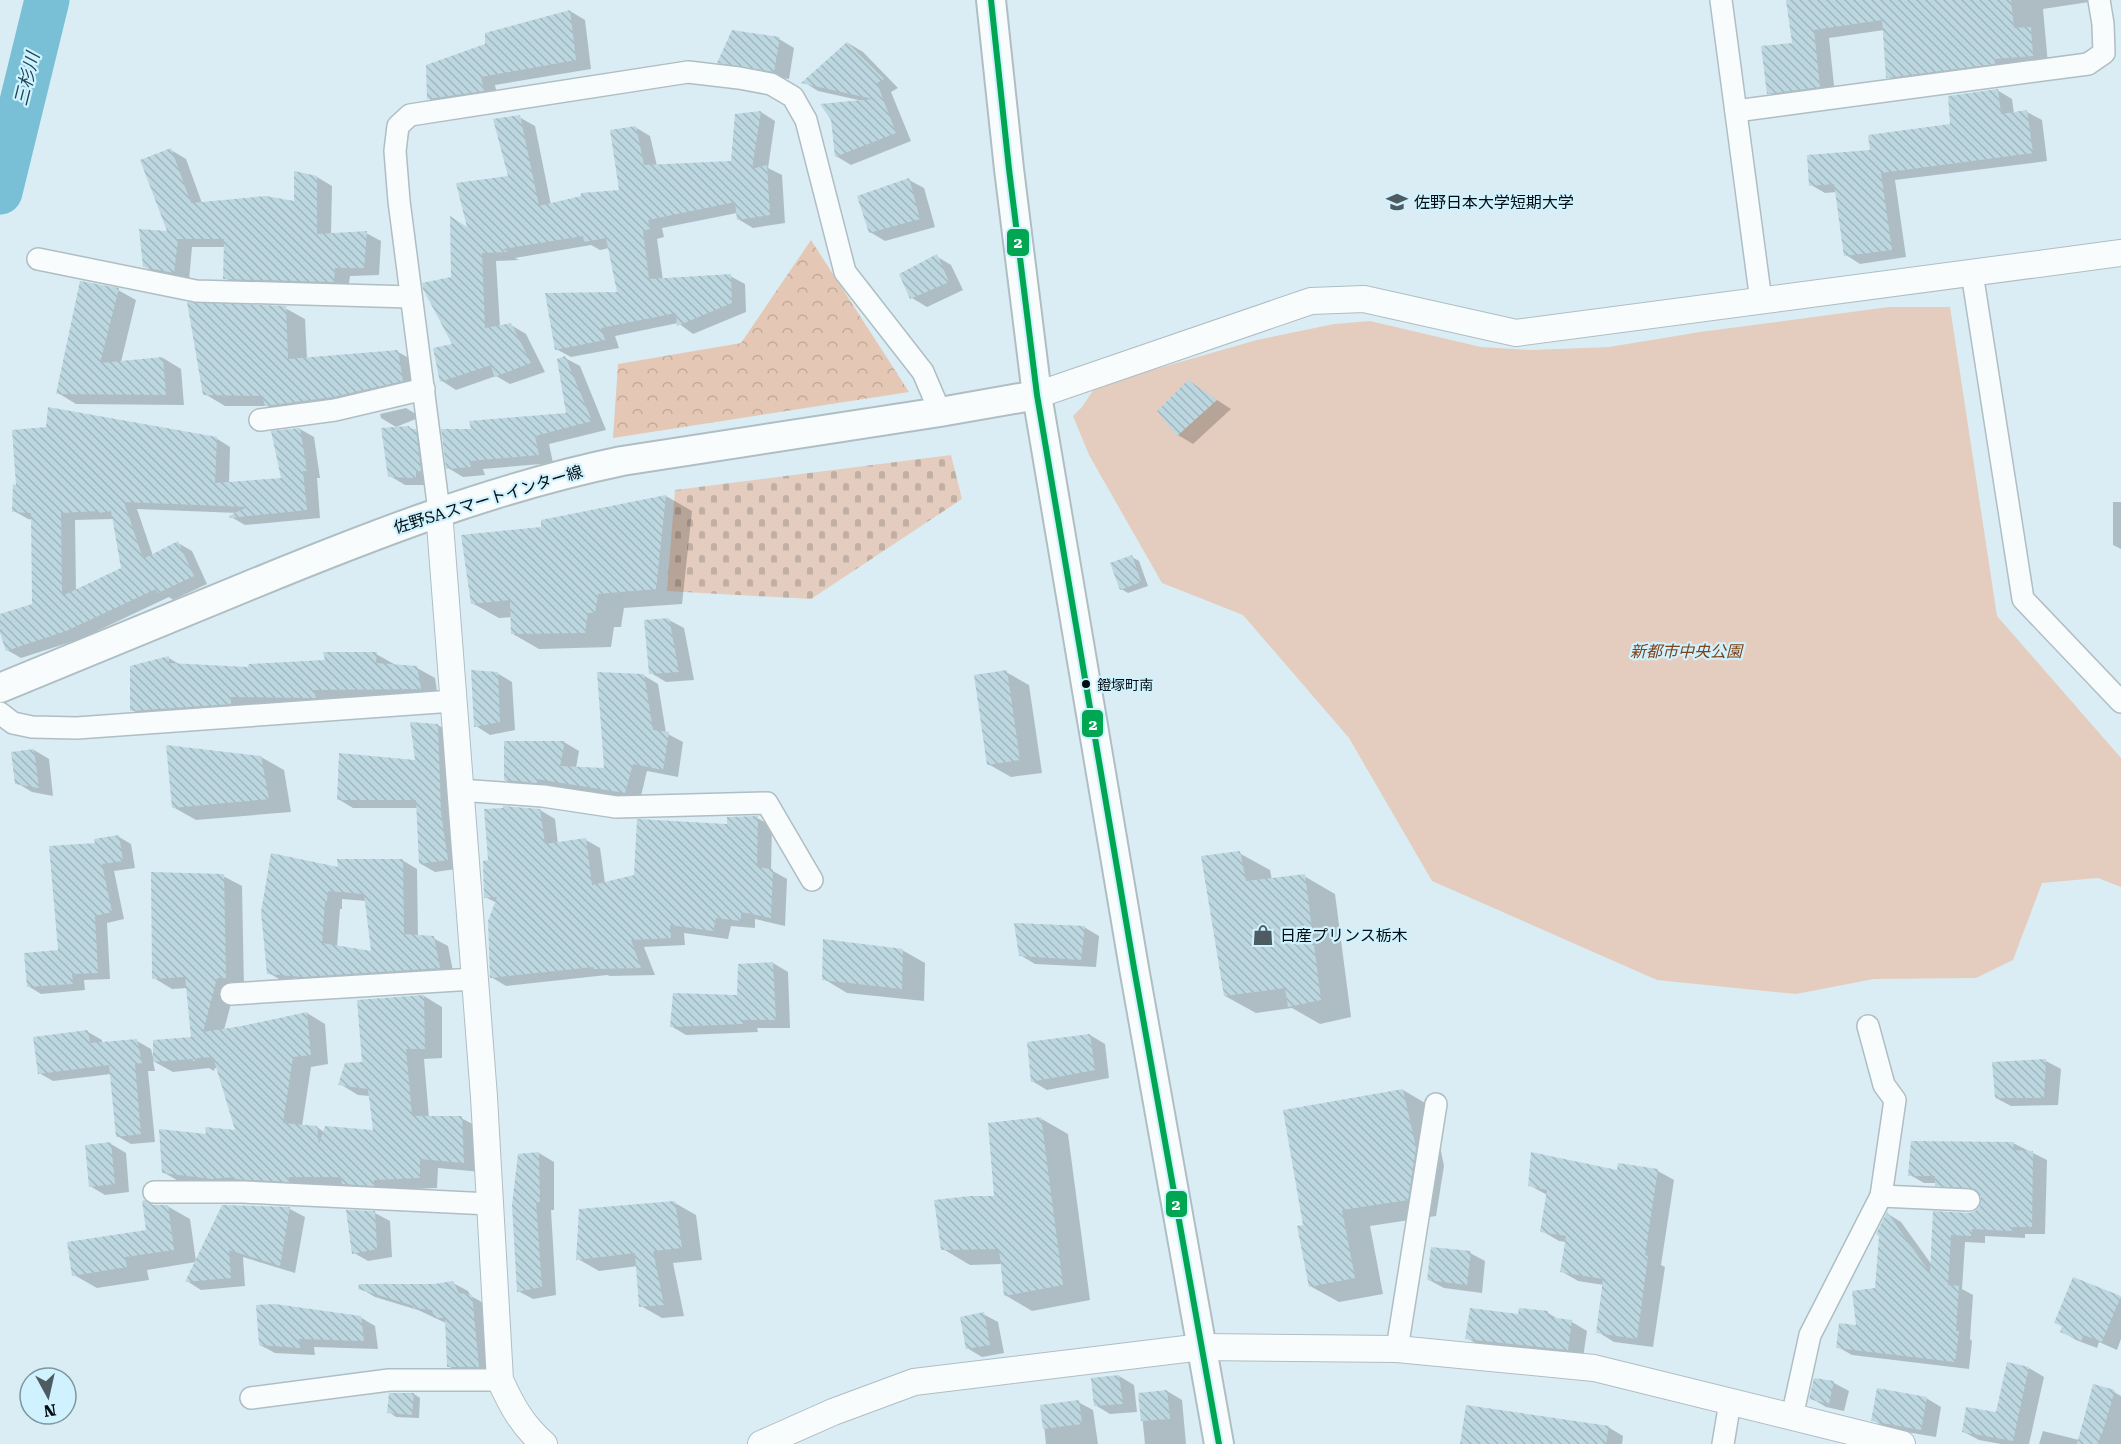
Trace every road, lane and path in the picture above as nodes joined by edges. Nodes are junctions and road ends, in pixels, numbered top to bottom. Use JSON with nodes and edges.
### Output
{"nodes":[{"id":1,"x":991,"y":0,"type":"edge"},
{"id":2,"x":1721,"y":0,"type":"edge"},
{"id":3,"x":2099,"y":0,"type":"edge"},
{"id":4,"x":1736,"y":111,"type":"junction"},
{"id":5,"x":2121,"y":253,"type":"edge"},
{"id":6,"x":38,"y":259,"type":"dead end"},
{"id":7,"x":1972,"y":273,"type":"junction"},
{"id":8,"x":411,"y":297,"type":"junction"},
{"id":9,"x":1761,"y":301,"type":"junction"},
{"id":10,"x":424,"y":389,"type":"junction"},
{"id":11,"x":1037,"y":394,"type":"junction"},
{"id":12,"x":940,"y":412,"type":"junction"},
{"id":13,"x":260,"y":420,"type":"dead end"},
{"id":14,"x":439,"y":511,"type":"junction"},
{"id":15,"x":0,"y":688,"type":"edge"},
{"id":16,"x":453,"y":701,"type":"junction"},
{"id":17,"x":2121,"y":702,"type":"edge"},
{"id":18,"x":0,"y":713,"type":"edge"},
{"id":19,"x":459,"y":790,"type":"junction"},
{"id":20,"x":812,"y":880,"type":"dead end"},
{"id":21,"x":474,"y":979,"type":"junction"},
{"id":22,"x":231,"y":994,"type":"dead end"},
{"id":23,"x":1868,"y":1026,"type":"dead end"},
{"id":24,"x":1436,"y":1104,"type":"dead end"},
{"id":25,"x":154,"y":1192,"type":"dead end"},
{"id":26,"x":1881,"y":1196,"type":"junction"},
{"id":27,"x":1969,"y":1200,"type":"dead end"},
{"id":28,"x":490,"y":1204,"type":"junction"},
{"id":29,"x":1202,"y":1347,"type":"junction"},
{"id":30,"x":1397,"y":1349,"type":"junction"},
{"id":31,"x":500,"y":1380,"type":"junction"},
{"id":32,"x":250,"y":1398,"type":"dead end"},
{"id":33,"x":1730,"y":1402,"type":"junction"},
{"id":34,"x":1792,"y":1417,"type":"junction"},
{"id":35,"x":544,"y":1444,"type":"edge"},
{"id":36,"x":761,"y":1444,"type":"edge"},
{"id":37,"x":1219,"y":1444,"type":"edge"},
{"id":38,"x":1722,"y":1444,"type":"edge"},
{"id":39,"x":1902,"y":1444,"type":"edge"}],
"edges":[{"from":1,"to":11,"type":"main road"},
{"from":2,"to":4,"type":"street"},
{"from":3,"to":4,"type":"street"},
{"from":4,"to":9,"type":"street"},
{"from":5,"to":7,"type":"street"},
{"from":6,"to":8,"type":"street"},
{"from":7,"to":9,"type":"street"},
{"from":7,"to":17,"type":"street"},
{"from":8,"to":10,"type":"street"},
{"from":8,"to":12,"type":"street"},
{"from":9,"to":11,"type":"street"},
{"from":10,"to":13,"type":"street"},
{"from":10,"to":14,"type":"street"},
{"from":11,"to":12,"type":"main road","name":"佐野SAスマートインター線"},
{"from":11,"to":29,"type":"main road"},
{"from":12,"to":14,"type":"main road","name":"佐野SAスマートインター線"},
{"from":14,"to":15,"type":"main road","name":"佐野SAスマートインター線"},
{"from":14,"to":16,"type":"street"},
{"from":16,"to":18,"type":"street"},
{"from":16,"to":19,"type":"street"},
{"from":19,"to":20,"type":"street"},
{"from":19,"to":21,"type":"street"},
{"from":21,"to":22,"type":"street"},
{"from":21,"to":28,"type":"street"},
{"from":23,"to":26,"type":"street"},
{"from":24,"to":30,"type":"street"},
{"from":25,"to":28,"type":"street"},
{"from":26,"to":27,"type":"street"},
{"from":26,"to":34,"type":"street"},
{"from":28,"to":31,"type":"street"},
{"from":29,"to":30,"type":"street"},
{"from":29,"to":36,"type":"street"},
{"from":29,"to":37,"type":"main road"},
{"from":30,"to":33,"type":"street"},
{"from":31,"to":32,"type":"street"},
{"from":31,"to":35,"type":"street"},
{"from":33,"to":34,"type":"street"},
{"from":33,"to":38,"type":"street"},
{"from":34,"to":39,"type":"street"}]}
